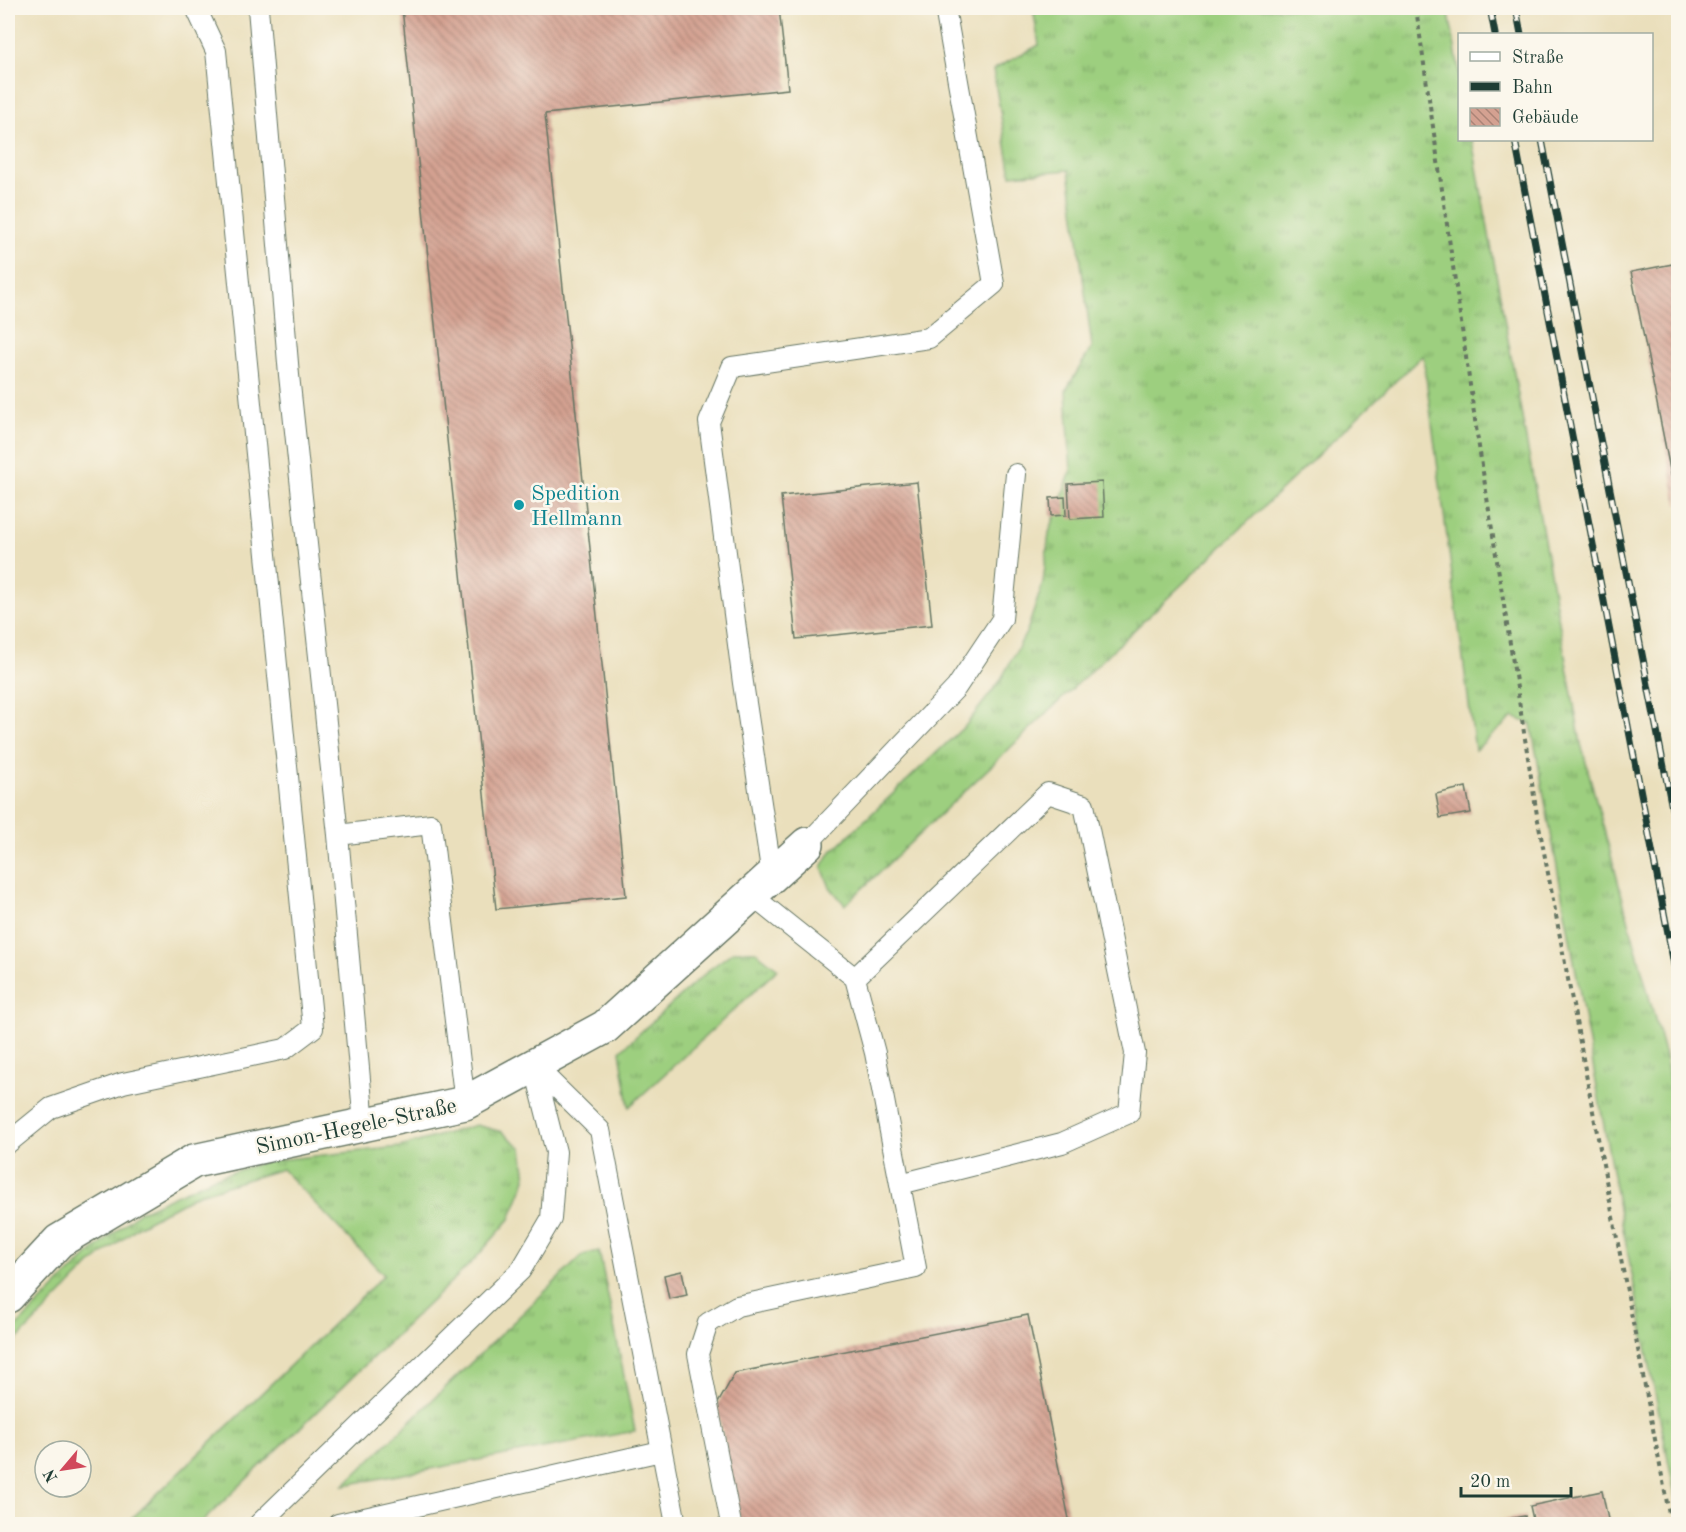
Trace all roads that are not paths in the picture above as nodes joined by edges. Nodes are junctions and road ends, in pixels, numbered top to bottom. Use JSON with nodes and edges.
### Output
{"nodes":[{"id":1,"x":196,"y":8,"type":"edge"},
{"id":2,"x":258,"y":8,"type":"edge"},
{"id":3,"x":945,"y":8,"type":"edge"},
{"id":4,"x":1016,"y":474,"type":"dead end"},
{"id":5,"x":338,"y":835,"type":"junction"},
{"id":6,"x":807,"y":844,"type":"joint"},
{"id":7,"x":762,"y":885,"type":"junction"},
{"id":8,"x":855,"y":978,"type":"junction"},
{"id":9,"x":534,"y":1065,"type":"junction"},
{"id":10,"x":465,"y":1102,"type":"junction"},
{"id":11,"x":364,"y":1124,"type":"junction"},
{"id":12,"x":8,"y":1143,"type":"edge"},
{"id":13,"x":900,"y":1184,"type":"junction"},
{"id":14,"x":8,"y":1296,"type":"edge"},
{"id":15,"x":661,"y":1451,"type":"junction"},
{"id":16,"x":259,"y":1524,"type":"edge"},
{"id":17,"x":338,"y":1524,"type":"edge"},
{"id":18,"x":676,"y":1524,"type":"edge"},
{"id":19,"x":731,"y":1524,"type":"edge"}],
"edges":[{"from":1,"to":12,"type":"lane"},
{"from":2,"to":5,"type":"lane"},
{"from":3,"to":7,"type":"lane"},
{"from":4,"to":6,"type":"lane"},
{"from":5,"to":10,"type":"lane"},
{"from":5,"to":11,"type":"lane"},
{"from":6,"to":7,"type":"street","name":"Simon-Hegele-Straße"},
{"from":7,"to":8,"type":"lane"},
{"from":7,"to":9,"type":"street","name":"Simon-Hegele-Straße"},
{"from":8,"to":13,"type":"lane"},
{"from":8,"to":13,"type":"lane"},
{"from":9,"to":10,"type":"street","name":"Simon-Hegele-Straße"},
{"from":9,"to":15,"type":"lane"},
{"from":9,"to":16,"type":"lane"},
{"from":10,"to":11,"type":"street","name":"Simon-Hegele-Straße"},
{"from":11,"to":14,"type":"street","name":"Simon-Hegele-Straße"},
{"from":13,"to":19,"type":"lane"},
{"from":15,"to":17,"type":"lane"},
{"from":15,"to":18,"type":"lane"}]}
